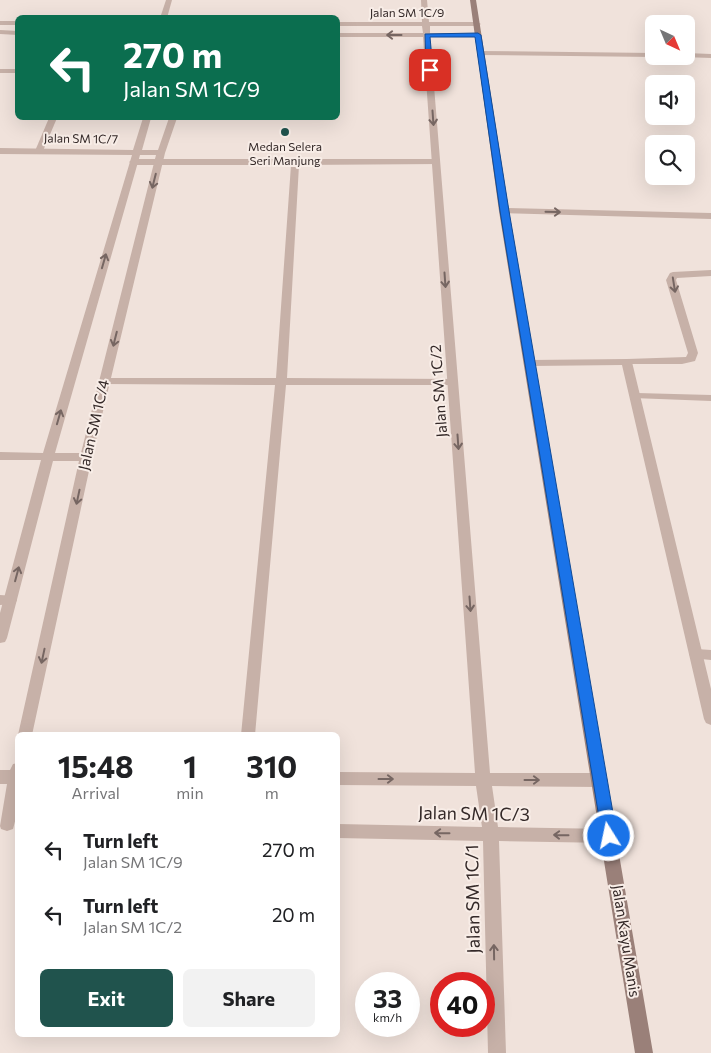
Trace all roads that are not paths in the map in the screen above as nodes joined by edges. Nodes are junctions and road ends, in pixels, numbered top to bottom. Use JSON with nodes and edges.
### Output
{"nodes":[{"id":1,"x":169,"y":0,"type":"edge"},
{"id":2,"x":424,"y":0,"type":"edge"},
{"id":3,"x":473,"y":0,"type":"edge"},
{"id":4,"x":164,"y":15,"type":"edge"},
{"id":5,"x":0,"y":23,"type":"edge"},
{"id":6,"x":15,"y":23,"type":"edge"},
{"id":7,"x":340,"y":24,"type":"edge"},
{"id":8,"x":427,"y":30,"type":"junction"},
{"id":9,"x":477,"y":30,"type":"junction"},
{"id":10,"x":0,"y":32,"type":"edge"},
{"id":11,"x":15,"y":33,"type":"edge"},
{"id":12,"x":340,"y":35,"type":"edge"},
{"id":13,"x":480,"y":53,"type":"junction"},
{"id":14,"x":645,"y":55,"type":"edge"},
{"id":15,"x":695,"y":55,"type":"edge"},
{"id":16,"x":711,"y":56,"type":"edge"},
{"id":17,"x":0,"y":71,"type":"edge"},
{"id":18,"x":15,"y":71,"type":"edge"},
{"id":19,"x":53,"y":120,"type":"edge"},
{"id":20,"x":146,"y":120,"type":"edge"},
{"id":21,"x":171,"y":120,"type":"edge"},
{"id":22,"x":0,"y":151,"type":"edge"},
{"id":23,"x":40,"y":151,"type":"junction"},
{"id":24,"x":134,"y":157,"type":"junction"},
{"id":25,"x":160,"y":157,"type":"junction"},
{"id":26,"x":295,"y":162,"type":"junction"},
{"id":27,"x":437,"y":162,"type":"junction"},
{"id":28,"x":504,"y":211,"type":"junction"},
{"id":29,"x":711,"y":216,"type":"edge"},
{"id":30,"x":711,"y":273,"type":"edge"},
{"id":31,"x":626,"y":362,"type":"junction"},
{"id":32,"x":531,"y":363,"type":"junction"},
{"id":33,"x":105,"y":382,"type":"junction"},
{"id":34,"x":281,"y":382,"type":"junction"},
{"id":35,"x":453,"y":382,"type":"junction"},
{"id":36,"x":636,"y":396,"type":"junction"},
{"id":37,"x":711,"y":398,"type":"edge"},
{"id":38,"x":0,"y":456,"type":"edge"},
{"id":39,"x":48,"y":457,"type":"junction"},
{"id":40,"x":86,"y":457,"type":"junction"},
{"id":41,"x":5,"y":600,"type":"edge"},
{"id":42,"x":0,"y":638,"type":"edge"},
{"id":43,"x":696,"y":654,"type":"junction"},
{"id":44,"x":711,"y":655,"type":"edge"},
{"id":45,"x":711,"y":719,"type":"edge"},
{"id":46,"x":26,"y":732,"type":"edge"},
{"id":47,"x":248,"y":732,"type":"edge"},
{"id":48,"x":13,"y":775,"type":"edge"},
{"id":49,"x":340,"y":779,"type":"edge"},
{"id":50,"x":483,"y":779,"type":"junction"},
{"id":51,"x":600,"y":780,"type":"junction"},
{"id":52,"x":8,"y":824,"type":"edge"},
{"id":53,"x":340,"y":831,"type":"edge"},
{"id":54,"x":491,"y":834,"type":"junction"},
{"id":55,"x":609,"y":836,"type":"junction"},
{"id":56,"x":497,"y":1053,"type":"edge"},
{"id":57,"x":644,"y":1053,"type":"edge"}],
"edges":[{"from":1,"to":4,"type":"street"},
{"from":2,"to":8,"type":"street","name":"Jalan SM 1C/2"},
{"from":3,"to":9,"type":"street","name":"Jalan Kayu Manis"},
{"from":5,"to":6,"type":"street"},
{"from":7,"to":8,"type":"street","name":"Jalan SM 1C/9"},
{"from":8,"to":9,"type":"street","name":"Jalan SM 1C/9"},
{"from":8,"to":12,"type":"street","name":"Jalan SM 1C/9","one_way":true},
{"from":8,"to":27,"type":"street","name":"Jalan SM 1C/2","one_way":true},
{"from":9,"to":13,"type":"street","name":"Jalan Kayu Manis"},
{"from":10,"to":11,"type":"street"},
{"from":13,"to":14,"type":"street"},
{"from":13,"to":28,"type":"street","name":"Jalan Kayu Manis"},
{"from":15,"to":16,"type":"street"},
{"from":17,"to":18,"type":"street"},
{"from":19,"to":23,"type":"street"},
{"from":20,"to":24,"type":"street"},
{"from":21,"to":25,"type":"street","name":"Jalan SM 1C/4"},
{"from":22,"to":23,"type":"street","name":"Jalan SM 1C/7"},
{"from":23,"to":24,"type":"street","name":"Jalan SM 1C/7"},
{"from":24,"to":25,"type":"street","name":"Jalan SM 1C/7"},
{"from":39,"to":24,"type":"street","one_way":true},
{"from":25,"to":26,"type":"street","name":"Jalan SM 1C/7"},
{"from":25,"to":33,"type":"street","name":"Jalan SM 1C/4","one_way":true},
{"from":26,"to":27,"type":"street","name":"Jalan SM 1C/7"},
{"from":26,"to":34,"type":"street"},
{"from":27,"to":35,"type":"street","name":"Jalan SM 1C/2","one_way":true},
{"from":28,"to":29,"type":"street","one_way":true},
{"from":28,"to":32,"type":"street","name":"Jalan Kayu Manis"},
{"from":30,"to":31,"type":"street","one_way":true},
{"from":31,"to":32,"type":"street"},
{"from":31,"to":36,"type":"street"},
{"from":32,"to":51,"type":"street","name":"Jalan Kayu Manis"},
{"from":33,"to":34,"type":"street"},
{"from":33,"to":40,"type":"street","name":"Jalan SM 1C/4"},
{"from":34,"to":35,"type":"street"},
{"from":34,"to":47,"type":"street"},
{"from":35,"to":50,"type":"street","name":"Jalan SM 1C/2","one_way":true},
{"from":36,"to":37,"type":"street"},
{"from":36,"to":43,"type":"street"},
{"from":38,"to":39,"type":"street"},
{"from":39,"to":40,"type":"street"},
{"from":41,"to":39,"type":"street","one_way":true},
{"from":40,"to":46,"type":"street","name":"Jalan SM 1C/4","one_way":true},
{"from":41,"to":42,"type":"street"},
{"from":43,"to":44,"type":"street"},
{"from":43,"to":45,"type":"street"},
{"from":48,"to":52,"type":"street"},
{"from":49,"to":50,"type":"street","one_way":true},
{"from":50,"to":51,"type":"street","one_way":true},
{"from":50,"to":54,"type":"street","name":"Jalan SM 1C/2"},
{"from":51,"to":55,"type":"street","name":"Jalan Kayu Manis"},
{"from":54,"to":53,"type":"street","name":"Jalan SM 1C/3","one_way":true},
{"from":55,"to":54,"type":"street","name":"Jalan SM 1C/3","one_way":true},
{"from":56,"to":54,"type":"street","name":"Jalan SM 1C/1","one_way":true},
{"from":55,"to":57,"type":"street","name":"Jalan Kayu Manis"}]}
